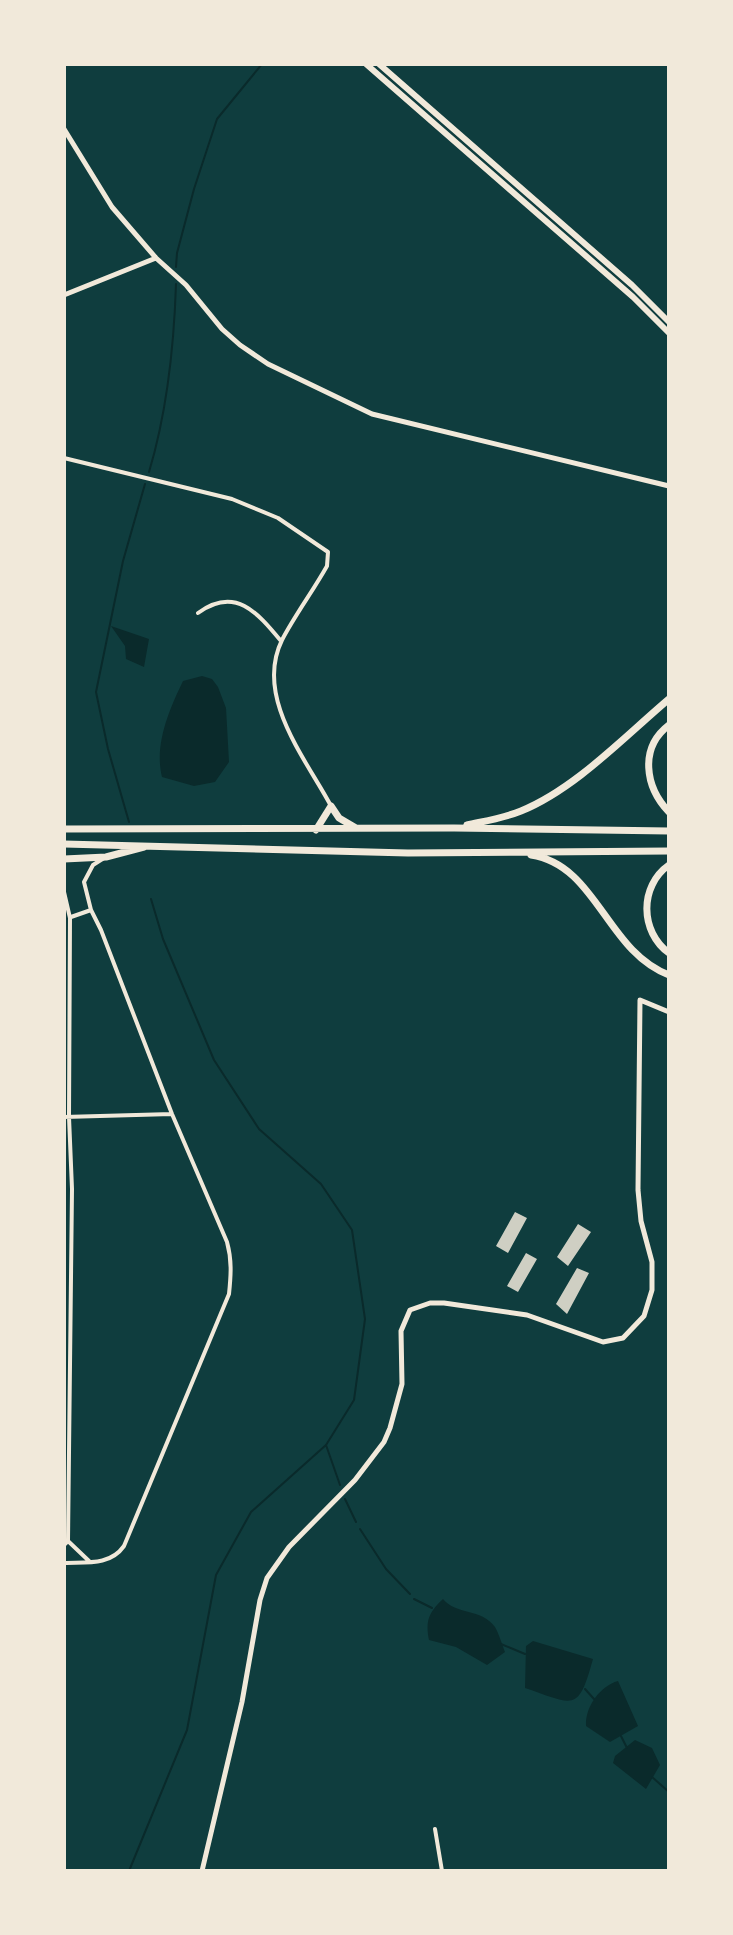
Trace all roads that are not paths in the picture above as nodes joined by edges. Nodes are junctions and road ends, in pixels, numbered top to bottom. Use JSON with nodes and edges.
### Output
{"nodes":[{"id":1,"x":366,"y":64,"type":"edge"},
{"id":2,"x":379,"y":64,"type":"edge"},
{"id":3,"x":64,"y":129,"type":"edge"},
{"id":4,"x":156,"y":258,"type":"junction"},
{"id":5,"x":64,"y":295,"type":"edge"},
{"id":6,"x":669,"y":322,"type":"edge"},
{"id":7,"x":669,"y":333,"type":"edge"},
{"id":8,"x":64,"y":458,"type":"edge"},
{"id":9,"x":669,"y":486,"type":"edge"},
{"id":10,"x":198,"y":613,"type":"dead end"},
{"id":11,"x":281,"y":641,"type":"junction"},
{"id":12,"x":669,"y":699,"type":"edge"},
{"id":13,"x":669,"y":725,"type":"edge"},
{"id":14,"x":331,"y":806,"type":"junction"},
{"id":15,"x":669,"y":812,"type":"edge"},
{"id":16,"x":454,"y":828,"type":"junction"},
{"id":17,"x":64,"y":829,"type":"edge"},
{"id":18,"x":358,"y":829,"type":"junction"},
{"id":19,"x":316,"y":830,"type":"junction"},
{"id":20,"x":669,"y":831,"type":"edge"},
{"id":21,"x":64,"y":844,"type":"edge"},
{"id":22,"x":152,"y":844,"type":"junction"},
{"id":23,"x":506,"y":851,"type":"junction"},
{"id":24,"x":669,"y":851,"type":"edge"},
{"id":25,"x":106,"y":857,"type":"junction"},
{"id":26,"x":64,"y":859,"type":"edge"},
{"id":27,"x":669,"y":865,"type":"edge"},
{"id":28,"x":64,"y":892,"type":"edge"},
{"id":29,"x":91,"y":910,"type":"junction"},
{"id":30,"x":70,"y":918,"type":"junction"},
{"id":31,"x":669,"y":953,"type":"edge"},
{"id":32,"x":669,"y":975,"type":"edge"},
{"id":33,"x":669,"y":1012,"type":"edge"},
{"id":34,"x":172,"y":1114,"type":"junction"},
{"id":35,"x":66,"y":1117,"type":"edge"},
{"id":36,"x":66,"y":1543,"type":"edge"},
{"id":37,"x":90,"y":1562,"type":"junction"},
{"id":38,"x":66,"y":1563,"type":"edge"},
{"id":39,"x":435,"y":1829,"type":"dead end"},
{"id":40,"x":202,"y":1871,"type":"edge"},
{"id":41,"x":442,"y":1871,"type":"edge"}],
"edges":[{"from":1,"to":7,"type":"main road"},
{"from":2,"to":6,"type":"main road"},
{"from":3,"to":4,"type":"street"},
{"from":4,"to":5,"type":"street"},
{"from":4,"to":9,"type":"street"},
{"from":8,"to":11,"type":"street"},
{"from":10,"to":11,"type":"street"},
{"from":11,"to":14,"type":"street"},
{"from":12,"to":16,"type":"highway"},
{"from":13,"to":15,"type":"highway"},
{"from":14,"to":18,"type":"highway"},
{"from":14,"to":19,"type":"highway"},
{"from":16,"to":18,"type":"highway"},
{"from":16,"to":20,"type":"highway"},
{"from":17,"to":19,"type":"highway"},
{"from":18,"to":19,"type":"highway"},
{"from":21,"to":22,"type":"highway"},
{"from":22,"to":23,"type":"highway"},
{"from":22,"to":25,"type":"highway"},
{"from":23,"to":24,"type":"highway"},
{"from":23,"to":32,"type":"highway"},
{"from":25,"to":26,"type":"highway"},
{"from":25,"to":29,"type":"street"},
{"from":27,"to":31,"type":"highway"},
{"from":28,"to":30,"type":"street"},
{"from":29,"to":30,"type":"street"},
{"from":29,"to":34,"type":"street"},
{"from":30,"to":35,"type":"street"},
{"from":33,"to":40,"type":"street"},
{"from":34,"to":35,"type":"street"},
{"from":34,"to":37,"type":"street"},
{"from":35,"to":36,"type":"street"},
{"from":36,"to":37,"type":"street"},
{"from":37,"to":38,"type":"street"},
{"from":39,"to":41,"type":"street"}]}
